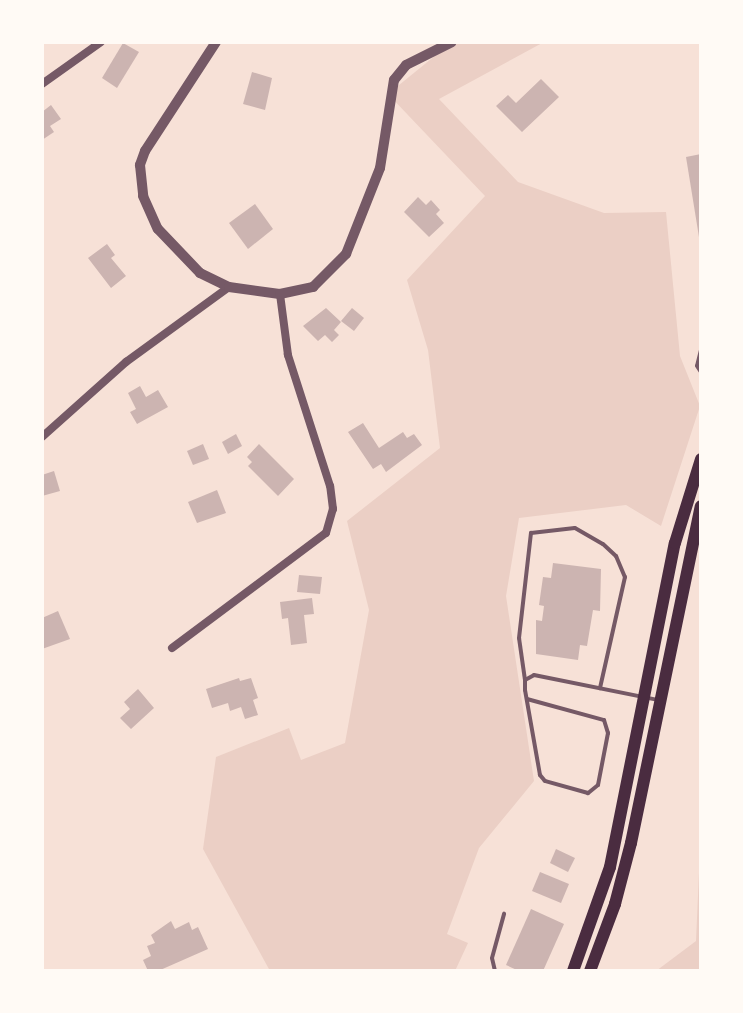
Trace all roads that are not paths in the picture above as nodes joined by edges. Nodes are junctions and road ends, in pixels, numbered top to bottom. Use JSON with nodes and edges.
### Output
{"nodes":[{"id":1,"x":101,"y":42,"type":"edge"},
{"id":2,"x":216,"y":42,"type":"edge"},
{"id":3,"x":452,"y":42,"type":"edge"},
{"id":4,"x":42,"y":84,"type":"edge"},
{"id":5,"x":229,"y":287,"type":"junction"},
{"id":6,"x":280,"y":294,"type":"junction"},
{"id":7,"x":701,"y":350,"type":"edge"},
{"id":8,"x":701,"y":372,"type":"edge"},
{"id":9,"x":42,"y":437,"type":"edge"},
{"id":10,"x":701,"y":459,"type":"edge"},
{"id":11,"x":701,"y":506,"type":"edge"},
{"id":12,"x":172,"y":648,"type":"dead end"},
{"id":13,"x":525,"y":680,"type":"junction"},
{"id":14,"x":600,"y":688,"type":"junction"},
{"id":15,"x":644,"y":697,"type":"junction"},
{"id":16,"x":527,"y":699,"type":"junction"},
{"id":17,"x":660,"y":700,"type":"junction"},
{"id":18,"x":504,"y":914,"type":"dead end"},
{"id":19,"x":495,"y":971,"type":"edge"},
{"id":20,"x":573,"y":971,"type":"edge"},
{"id":21,"x":590,"y":971,"type":"edge"}],
"edges":[{"from":1,"to":4,"type":"street"},
{"from":2,"to":5,"type":"street"},
{"from":3,"to":6,"type":"street"},
{"from":5,"to":6,"type":"street"},
{"from":5,"to":9,"type":"street"},
{"from":6,"to":12,"type":"street"},
{"from":7,"to":8,"type":"lane"},
{"from":10,"to":15,"type":"main road"},
{"from":11,"to":17,"type":"main road"},
{"from":13,"to":14,"type":"lane"},
{"from":13,"to":14,"type":"lane"},
{"from":13,"to":16,"type":"lane"},
{"from":14,"to":15,"type":"lane"},
{"from":15,"to":17,"type":"lane"},
{"from":15,"to":20,"type":"main road"},
{"from":16,"to":16,"type":"lane"},
{"from":17,"to":21,"type":"main road"},
{"from":18,"to":19,"type":"lane"}]}
